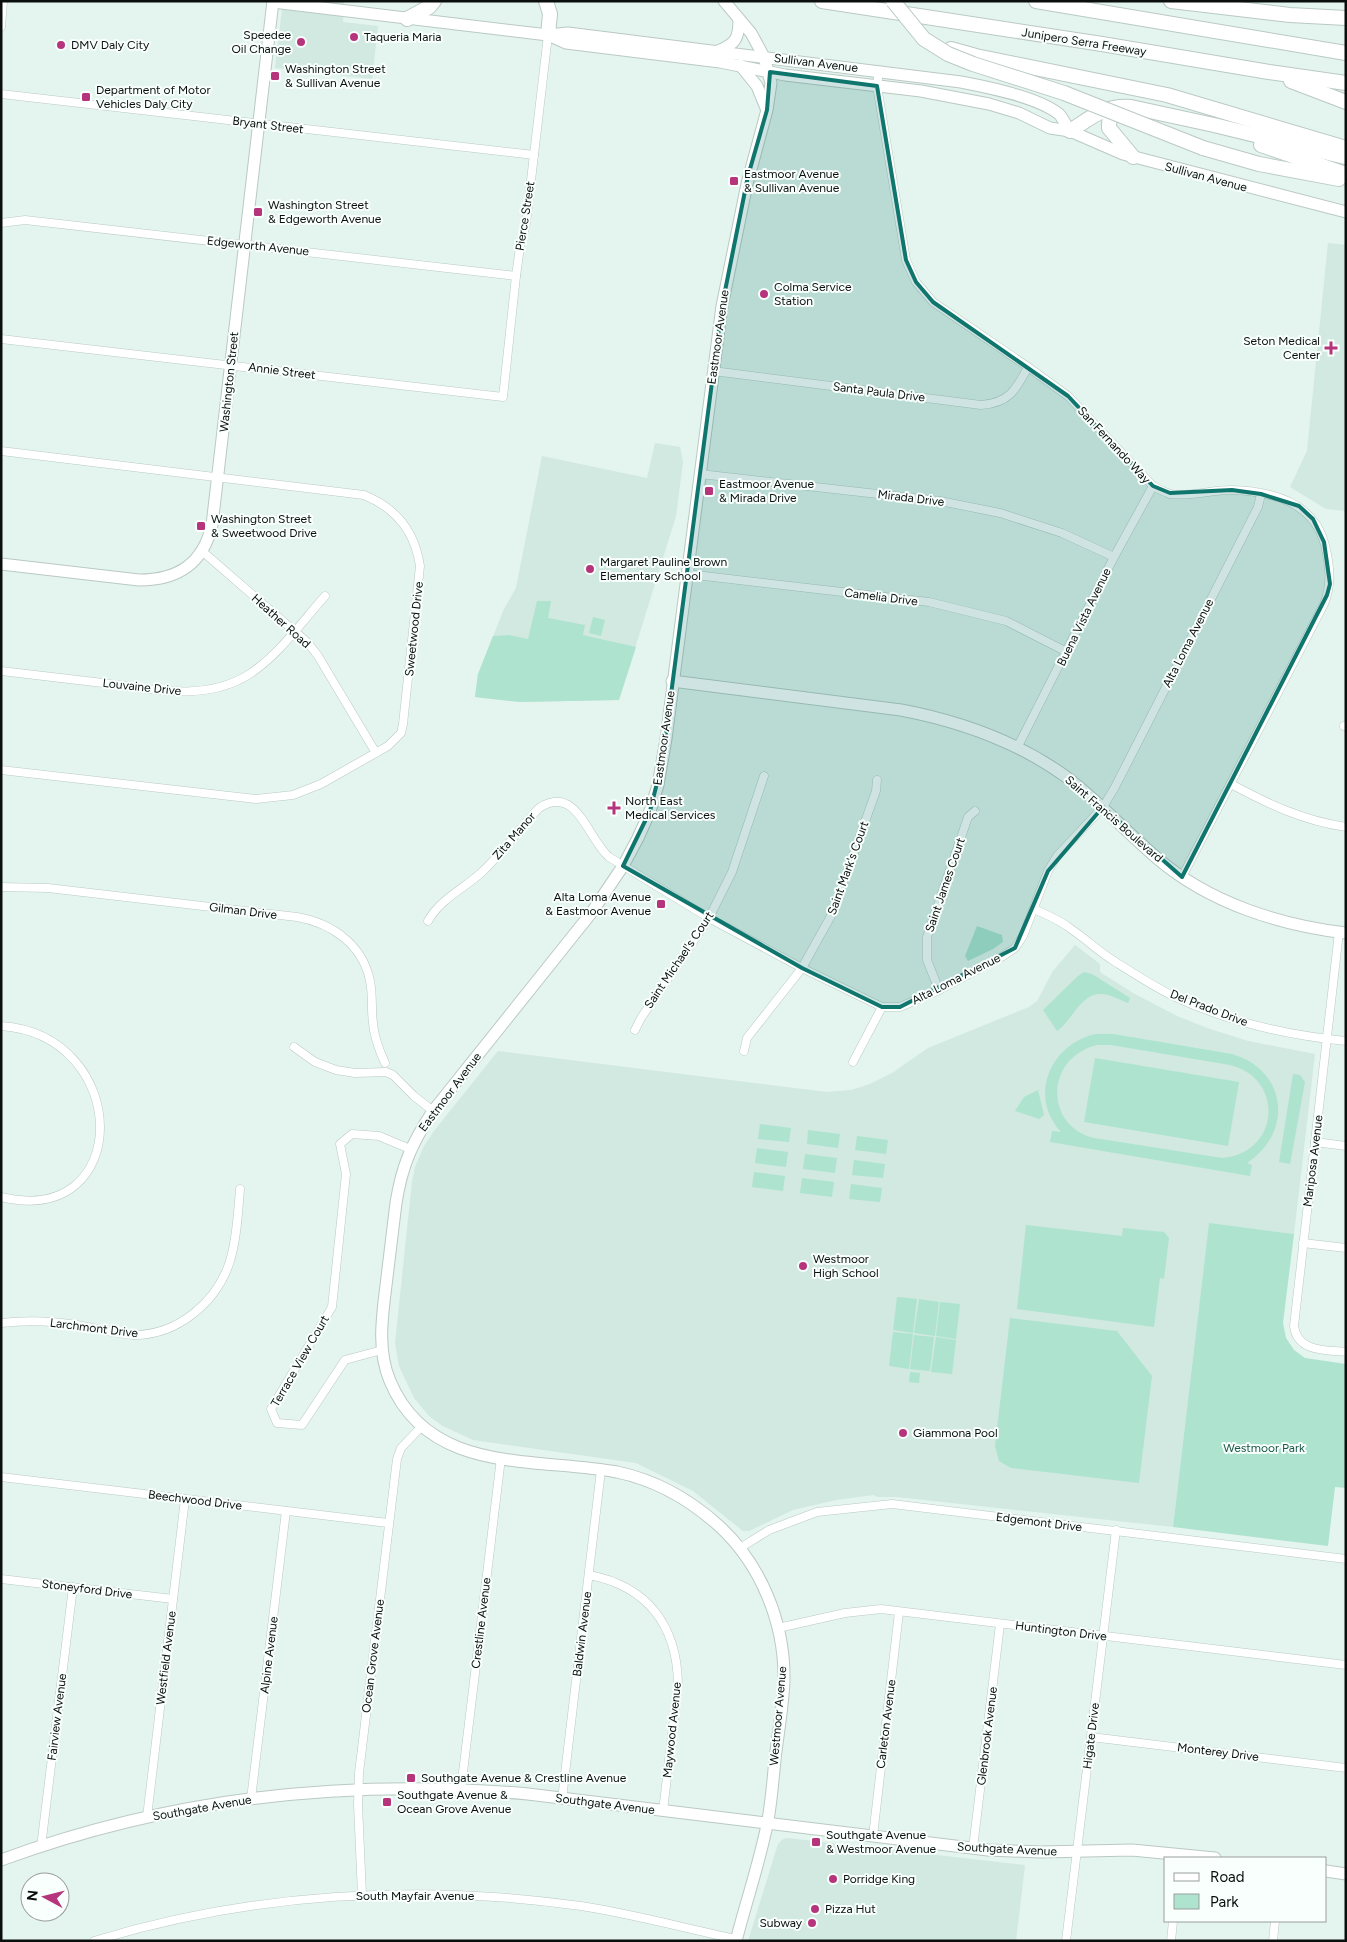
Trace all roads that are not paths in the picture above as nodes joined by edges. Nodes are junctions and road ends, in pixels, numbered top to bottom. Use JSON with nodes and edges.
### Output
{"nodes":[{"id":1,"x":3,"y":1,"type":"edge"},
{"id":2,"x":269,"y":1,"type":"edge"},
{"id":3,"x":434,"y":1,"type":"edge"},
{"id":4,"x":546,"y":1,"type":"edge"},
{"id":5,"x":724,"y":1,"type":"edge"},
{"id":6,"x":822,"y":1,"type":"edge"},
{"id":7,"x":893,"y":1,"type":"edge"},
{"id":8,"x":1036,"y":1,"type":"edge"},
{"id":9,"x":1171,"y":1,"type":"edge"},
{"id":10,"x":273,"y":2,"type":"edge"},
{"id":11,"x":1346,"y":18,"type":"edge"},
{"id":12,"x":407,"y":19,"type":"junction"},
{"id":13,"x":739,"y":19,"type":"junction"},
{"id":14,"x":908,"y":21,"type":"junction"},
{"id":15,"x":1,"y":27,"type":"edge"},
{"id":16,"x":548,"y":35,"type":"junction"},
{"id":17,"x":717,"y":51,"type":"junction"},
{"id":18,"x":1346,"y":53,"type":"edge"},
{"id":19,"x":764,"y":57,"type":"junction"},
{"id":20,"x":740,"y":65,"type":"junction"},
{"id":21,"x":879,"y":71,"type":"junction"},
{"id":22,"x":770,"y":72,"type":"junction"},
{"id":23,"x":1269,"y":72,"type":"junction"},
{"id":24,"x":1346,"y":82,"type":"edge"},
{"id":25,"x":877,"y":86,"type":"junction"},
{"id":26,"x":1,"y":94,"type":"edge"},
{"id":27,"x":1346,"y":102,"type":"edge"},
{"id":28,"x":1131,"y":107,"type":"junction"},
{"id":29,"x":767,"y":110,"type":"junction"},
{"id":30,"x":1167,"y":116,"type":"junction"},
{"id":31,"x":259,"y":124,"type":"junction"},
{"id":32,"x":1070,"y":131,"type":"junction"},
{"id":33,"x":1346,"y":148,"type":"edge"},
{"id":34,"x":534,"y":156,"type":"junction"},
{"id":35,"x":1133,"y":157,"type":"junction"},
{"id":36,"x":1346,"y":157,"type":"edge"},
{"id":37,"x":1346,"y":174,"type":"edge"},
{"id":38,"x":1346,"y":180,"type":"edge"},
{"id":39,"x":1346,"y":212,"type":"edge"},
{"id":40,"x":1,"y":223,"type":"edge"},
{"id":41,"x":244,"y":245,"type":"junction"},
{"id":42,"x":516,"y":276,"type":"junction"},
{"id":43,"x":1,"y":339,"type":"edge"},
{"id":44,"x":230,"y":365,"type":"junction"},
{"id":45,"x":1028,"y":367,"type":"junction"},
{"id":46,"x":713,"y":370,"type":"junction"},
{"id":47,"x":503,"y":397,"type":"joint"},
{"id":48,"x":1,"y":452,"type":"edge"},
{"id":49,"x":700,"y":474,"type":"junction"},
{"id":50,"x":218,"y":476,"type":"junction"},
{"id":51,"x":1153,"y":486,"type":"junction"},
{"id":52,"x":1261,"y":494,"type":"junction"},
{"id":53,"x":202,"y":551,"type":"junction"},
{"id":54,"x":1114,"y":557,"type":"junction"},
{"id":55,"x":1,"y":564,"type":"edge"},
{"id":56,"x":687,"y":574,"type":"junction"},
{"id":57,"x":325,"y":596,"type":"dead end"},
{"id":58,"x":294,"y":632,"type":"junction"},
{"id":59,"x":1067,"y":652,"type":"junction"},
{"id":60,"x":1,"y":671,"type":"edge"},
{"id":61,"x":672,"y":681,"type":"junction"},
{"id":62,"x":1018,"y":748,"type":"junction"},
{"id":63,"x":376,"y":753,"type":"junction"},
{"id":64,"x":1,"y":770,"type":"edge"},
{"id":65,"x":764,"y":776,"type":"dead end"},
{"id":66,"x":877,"y":780,"type":"dead end"},
{"id":67,"x":1231,"y":784,"type":"junction"},
{"id":68,"x":1102,"y":807,"type":"junction"},
{"id":69,"x":975,"y":811,"type":"dead end"},
{"id":70,"x":1346,"y":827,"type":"edge"},
{"id":71,"x":623,"y":866,"type":"junction"},
{"id":72,"x":1182,"y":877,"type":"junction"},
{"id":73,"x":1,"y":887,"type":"edge"},
{"id":74,"x":1034,"y":909,"type":"junction"},
{"id":75,"x":709,"y":918,"type":"junction"},
{"id":76,"x":428,"y":920,"type":"dead end"},
{"id":77,"x":1342,"y":933,"type":"edge"},
{"id":78,"x":802,"y":968,"type":"junction"},
{"id":79,"x":939,"y":990,"type":"junction"},
{"id":80,"x":882,"y":1007,"type":"junction"},
{"id":81,"x":1,"y":1026,"type":"edge"},
{"id":82,"x":635,"y":1030,"type":"dead end"},
{"id":83,"x":1327,"y":1039,"type":"junction"},
{"id":84,"x":1346,"y":1041,"type":"edge"},
{"id":85,"x":294,"y":1047,"type":"dead end"},
{"id":86,"x":744,"y":1051,"type":"dead end"},
{"id":87,"x":853,"y":1062,"type":"dead end"},
{"id":88,"x":385,"y":1063,"type":"dead end"},
{"id":89,"x":433,"y":1111,"type":"junction"},
{"id":90,"x":1315,"y":1142,"type":"junction"},
{"id":91,"x":1346,"y":1146,"type":"edge"},
{"id":92,"x":410,"y":1149,"type":"junction"},
{"id":93,"x":240,"y":1189,"type":"dead end"},
{"id":94,"x":1,"y":1197,"type":"edge"},
{"id":95,"x":1303,"y":1243,"type":"junction"},
{"id":96,"x":1346,"y":1248,"type":"edge"},
{"id":97,"x":1,"y":1323,"type":"edge"},
{"id":98,"x":382,"y":1350,"type":"junction"},
{"id":99,"x":1346,"y":1352,"type":"edge"},
{"id":100,"x":422,"y":1426,"type":"junction"},
{"id":101,"x":500,"y":1458,"type":"junction"},
{"id":102,"x":601,"y":1470,"type":"junction"},
{"id":103,"x":1,"y":1477,"type":"edge"},
{"id":104,"x":185,"y":1499,"type":"junction"},
{"id":105,"x":286,"y":1511,"type":"junction"},
{"id":106,"x":388,"y":1523,"type":"junction"},
{"id":107,"x":1116,"y":1530,"type":"junction"},
{"id":108,"x":740,"y":1548,"type":"junction"},
{"id":109,"x":1346,"y":1559,"type":"edge"},
{"id":110,"x":589,"y":1575,"type":"junction"},
{"id":111,"x":1,"y":1579,"type":"edge"},
{"id":112,"x":73,"y":1588,"type":"junction"},
{"id":113,"x":173,"y":1599,"type":"junction"},
{"id":114,"x":899,"y":1612,"type":"junction"},
{"id":115,"x":1000,"y":1624,"type":"junction"},
{"id":116,"x":778,"y":1628,"type":"junction"},
{"id":117,"x":1103,"y":1636,"type":"junction"},
{"id":118,"x":1346,"y":1665,"type":"edge"},
{"id":119,"x":1091,"y":1737,"type":"junction"},
{"id":120,"x":1346,"y":1768,"type":"edge"},
{"id":121,"x":358,"y":1788,"type":"junction"},
{"id":122,"x":461,"y":1789,"type":"junction"},
{"id":123,"x":251,"y":1799,"type":"junction"},
{"id":124,"x":562,"y":1799,"type":"junction"},
{"id":125,"x":663,"y":1811,"type":"junction"},
{"id":126,"x":147,"y":1817,"type":"junction"},
{"id":127,"x":768,"y":1823,"type":"junction"},
{"id":128,"x":872,"y":1836,"type":"junction"},
{"id":129,"x":41,"y":1847,"type":"junction"},
{"id":130,"x":973,"y":1848,"type":"junction"},
{"id":131,"x":1077,"y":1851,"type":"junction"},
{"id":132,"x":1181,"y":1856,"type":"edge"},
{"id":133,"x":1198,"y":1857,"type":"edge"},
{"id":134,"x":1,"y":1860,"type":"edge"},
{"id":135,"x":1327,"y":1871,"type":"edge"},
{"id":136,"x":1346,"y":1874,"type":"edge"},
{"id":137,"x":362,"y":1895,"type":"junction"},
{"id":138,"x":1173,"y":1922,"type":"edge"},
{"id":139,"x":1275,"y":1922,"type":"edge"},
{"id":140,"x":736,"y":1940,"type":"edge"},
{"id":141,"x":94,"y":1941,"type":"edge"},
{"id":142,"x":1066,"y":1941,"type":"edge"},
{"id":143,"x":1171,"y":1941,"type":"edge"},
{"id":144,"x":1273,"y":1941,"type":"edge"}],
"edges":[{"from":1,"to":15,"type":"street"},
{"from":2,"to":10,"type":"street","name":"Sullivan Avenue"},
{"from":3,"to":12,"type":"highway"},
{"from":4,"to":16,"type":"highway"},
{"from":5,"to":13,"type":"street","name":"Eastmoor Avenue"},
{"from":6,"to":23,"type":"highway","name":"Junipero Serra Freeway"},
{"from":7,"to":14,"type":"highway","bridge":true},
{"from":8,"to":18,"type":"highway"},
{"from":9,"to":11,"type":"highway"},
{"from":10,"to":12,"type":"street","name":"Sullivan Avenue"},
{"from":10,"to":31,"type":"street","name":"Washington Street"},
{"from":12,"to":16,"type":"street","name":"Sullivan Avenue"},
{"from":13,"to":17,"type":"street"},
{"from":13,"to":19,"type":"street","name":"Eastmoor Avenue"},
{"from":14,"to":33,"type":"highway","bridge":true},
{"from":14,"to":38,"type":"highway","bridge":true},
{"from":16,"to":17,"type":"street","name":"Sullivan Avenue"},
{"from":16,"to":20,"type":"street","name":"Sullivan Avenue"},
{"from":16,"to":34,"type":"street","name":"Pierce Street"},
{"from":17,"to":19,"type":"street","name":"Sullivan Avenue"},
{"from":19,"to":21,"type":"street","name":"Sullivan Avenue"},
{"from":19,"to":22,"type":"street","name":"Eastmoor Avenue"},
{"from":20,"to":22,"type":"street","name":"Sullivan Avenue"},
{"from":20,"to":29,"type":"street"},
{"from":21,"to":25,"type":"street","name":"San Fernando Way"},
{"from":21,"to":32,"type":"street","name":"Sullivan Avenue"},
{"from":22,"to":25,"type":"street","name":"Sullivan Avenue"},
{"from":22,"to":29,"type":"street","name":"Eastmoor Avenue"},
{"from":23,"to":24,"type":"highway","name":"Junipero Serra Freeway"},
{"from":23,"to":27,"type":"highway"},
{"from":25,"to":32,"type":"street","name":"Sullivan Avenue"},
{"from":25,"to":45,"type":"street","name":"San Fernando Way"},
{"from":26,"to":31,"type":"street","name":"Bryant Street"},
{"from":28,"to":30,"type":"highway"},
{"from":28,"to":32,"type":"highway"},
{"from":28,"to":35,"type":"highway"},
{"from":29,"to":46,"type":"street","name":"Eastmoor Avenue"},
{"from":30,"to":36,"type":"highway"},
{"from":30,"to":37,"type":"highway"},
{"from":31,"to":34,"type":"street","name":"Bryant Street"},
{"from":31,"to":41,"type":"street","name":"Washington Street"},
{"from":32,"to":35,"type":"street","name":"Sullivan Avenue"},
{"from":34,"to":42,"type":"street","name":"Pierce Street"},
{"from":35,"to":39,"type":"street","name":"Sullivan Avenue"},
{"from":40,"to":41,"type":"street","name":"Edgeworth Avenue"},
{"from":41,"to":42,"type":"street","name":"Edgeworth Avenue"},
{"from":41,"to":44,"type":"street","name":"Washington Street"},
{"from":42,"to":47,"type":"street","name":"Pierce Street"},
{"from":43,"to":44,"type":"street","name":"Annie Street"},
{"from":44,"to":47,"type":"street","name":"Annie Street"},
{"from":44,"to":50,"type":"street","name":"Washington Street"},
{"from":45,"to":46,"type":"street","name":"Santa Paula Drive"},
{"from":45,"to":51,"type":"street","name":"San Fernando Way"},
{"from":46,"to":49,"type":"street","name":"Eastmoor Avenue"},
{"from":48,"to":50,"type":"street","name":"Sweetwood Drive"},
{"from":49,"to":54,"type":"street","name":"Mirada Drive"},
{"from":49,"to":56,"type":"street","name":"Eastmoor Avenue"},
{"from":50,"to":53,"type":"street","name":"Washington Street"},
{"from":50,"to":63,"type":"street","name":"Sweetwood Drive"},
{"from":51,"to":52,"type":"street","name":"San Fernando Way"},
{"from":51,"to":54,"type":"street","name":"Buena Vista Avenue"},
{"from":52,"to":67,"type":"street","name":"San Fernando Way"},
{"from":52,"to":68,"type":"street","name":"Alta Loma Avenue"},
{"from":53,"to":55,"type":"street","name":"Washington Street"},
{"from":53,"to":58,"type":"street","name":"Heather Road"},
{"from":54,"to":59,"type":"street","name":"Buena Vista Avenue"},
{"from":56,"to":59,"type":"street","name":"Camelia Drive"},
{"from":56,"to":61,"type":"street","name":"Eastmoor Avenue"},
{"from":57,"to":58,"type":"street","name":"Louvaine Drive"},
{"from":58,"to":60,"type":"street","name":"Louvaine Drive"},
{"from":58,"to":63,"type":"street","name":"Heather Road"},
{"from":59,"to":62,"type":"street","name":"Buena Vista Avenue"},
{"from":61,"to":62,"type":"street","name":"Saint Francis Boulevard"},
{"from":61,"to":71,"type":"street","name":"Eastmoor Avenue"},
{"from":62,"to":68,"type":"street","name":"Saint Francis Boulevard"},
{"from":63,"to":64,"type":"street","name":"Sweetwood Drive"},
{"from":65,"to":75,"type":"street","name":"Saint Michael's Court"},
{"from":66,"to":78,"type":"street","name":"Saint Mark's Court"},
{"from":67,"to":70,"type":"street"},
{"from":67,"to":72,"type":"street","name":"San Fernando Way"},
{"from":68,"to":72,"type":"street","name":"Saint Francis Boulevard"},
{"from":68,"to":74,"type":"street","name":"Alta Loma Avenue"},
{"from":69,"to":79,"type":"street","name":"Saint James Court"},
{"from":71,"to":75,"type":"street"},
{"from":71,"to":76,"type":"street","name":"Zita Manor"},
{"from":71,"to":89,"type":"street","name":"Eastmoor Avenue"},
{"from":72,"to":77,"type":"street","name":"Saint Francis Boulevard"},
{"from":73,"to":88,"type":"street","name":"Gilman Drive"},
{"from":74,"to":79,"type":"street","name":"Alta Loma Avenue"},
{"from":74,"to":83,"type":"street","name":"Del Prado Drive"},
{"from":75,"to":78,"type":"street"},
{"from":75,"to":82,"type":"street","name":"Saint Michael's Court"},
{"from":77,"to":83,"type":"street","name":"Mariposa Avenue"},
{"from":78,"to":80,"type":"street"},
{"from":78,"to":86,"type":"street","name":"Saint Mark's Court"},
{"from":79,"to":80,"type":"street","name":"Alta Loma Avenue"},
{"from":80,"to":87,"type":"street"},
{"from":81,"to":94,"type":"street"},
{"from":83,"to":84,"type":"street","name":"Del Prado Drive"},
{"from":83,"to":90,"type":"street","name":"Mariposa Avenue"},
{"from":85,"to":89,"type":"street"},
{"from":89,"to":92,"type":"street","name":"Eastmoor Avenue"},
{"from":90,"to":91,"type":"street"},
{"from":90,"to":95,"type":"street","name":"Mariposa Avenue"},
{"from":92,"to":98,"type":"street","name":"Eastmoor Avenue"},
{"from":92,"to":98,"type":"street","name":"Terrace View Court"},
{"from":93,"to":97,"type":"street","name":"Larchmont Drive"},
{"from":95,"to":96,"type":"street"},
{"from":95,"to":99,"type":"street","name":"Mariposa Avenue"},
{"from":98,"to":100,"type":"street","name":"Eastmoor Avenue"},
{"from":100,"to":101,"type":"street","name":"Westmoor Avenue"},
{"from":100,"to":106,"type":"street","name":"Ocean Grove Avenue"},
{"from":101,"to":102,"type":"street","name":"Westmoor Avenue"},
{"from":101,"to":122,"type":"street","name":"Crestline Avenue"},
{"from":102,"to":108,"type":"street","name":"Westmoor Avenue"},
{"from":102,"to":110,"type":"street","name":"Baldwin Avenue"},
{"from":103,"to":104,"type":"street","name":"Beechwood Drive"},
{"from":104,"to":105,"type":"street","name":"Beechwood Drive"},
{"from":104,"to":113,"type":"street","name":"Westfield Avenue"},
{"from":105,"to":106,"type":"street","name":"Beechwood Drive"},
{"from":105,"to":123,"type":"street","name":"Alpine Avenue"},
{"from":106,"to":121,"type":"street","name":"Ocean Grove Avenue"},
{"from":107,"to":108,"type":"street","name":"Edgemont Drive"},
{"from":107,"to":109,"type":"street","name":"Edgemont Drive"},
{"from":107,"to":117,"type":"street","name":"Higate Drive"},
{"from":108,"to":116,"type":"street","name":"Westmoor Avenue"},
{"from":110,"to":124,"type":"street","name":"Baldwin Avenue"},
{"from":110,"to":125,"type":"street","name":"Maywood Avenue"},
{"from":111,"to":112,"type":"street","name":"Stoneyford Drive"},
{"from":112,"to":113,"type":"street","name":"Stoneyford Drive"},
{"from":112,"to":129,"type":"street","name":"Fairview Avenue"},
{"from":113,"to":126,"type":"street","name":"Westfield Avenue"},
{"from":114,"to":115,"type":"street","name":"Huntington Drive"},
{"from":114,"to":116,"type":"street","name":"Huntington Drive"},
{"from":114,"to":128,"type":"street","name":"Carleton Avenue"},
{"from":115,"to":117,"type":"street","name":"Huntington Drive"},
{"from":115,"to":130,"type":"street","name":"Glenbrook Avenue"},
{"from":116,"to":127,"type":"street","name":"Westmoor Avenue"},
{"from":117,"to":118,"type":"street","name":"Huntington Drive"},
{"from":117,"to":119,"type":"street","name":"Higate Drive"},
{"from":119,"to":120,"type":"street","name":"Monterey Drive"},
{"from":119,"to":131,"type":"street","name":"Higate Drive"},
{"from":121,"to":122,"type":"street","name":"Southgate Avenue"},
{"from":121,"to":123,"type":"street","name":"Southgate Avenue"},
{"from":121,"to":137,"type":"street","name":"Ocean Grove Avenue"},
{"from":122,"to":124,"type":"street","name":"Southgate Avenue"},
{"from":123,"to":126,"type":"street","name":"Southgate Avenue"},
{"from":124,"to":125,"type":"street","name":"Southgate Avenue"},
{"from":125,"to":127,"type":"street","name":"Southgate Avenue"},
{"from":126,"to":129,"type":"street","name":"Southgate Avenue"},
{"from":127,"to":128,"type":"street","name":"Southgate Avenue"},
{"from":127,"to":140,"type":"street","name":"Westmoor Avenue"},
{"from":128,"to":130,"type":"street","name":"Southgate Avenue"},
{"from":129,"to":134,"type":"street","name":"Southgate Avenue"},
{"from":130,"to":131,"type":"street","name":"Southgate Avenue"},
{"from":131,"to":132,"type":"street","name":"Southgate Avenue"},
{"from":131,"to":142,"type":"street","name":"Higate Drive"},
{"from":132,"to":133,"type":"street","name":"Southgate Avenue"},
{"from":135,"to":136,"type":"street"},
{"from":137,"to":140,"type":"street","name":"South Mayfair Avenue"},
{"from":137,"to":141,"type":"street","name":"South Mayfair Avenue"},
{"from":138,"to":143,"type":"street"},
{"from":139,"to":144,"type":"street"}]}
